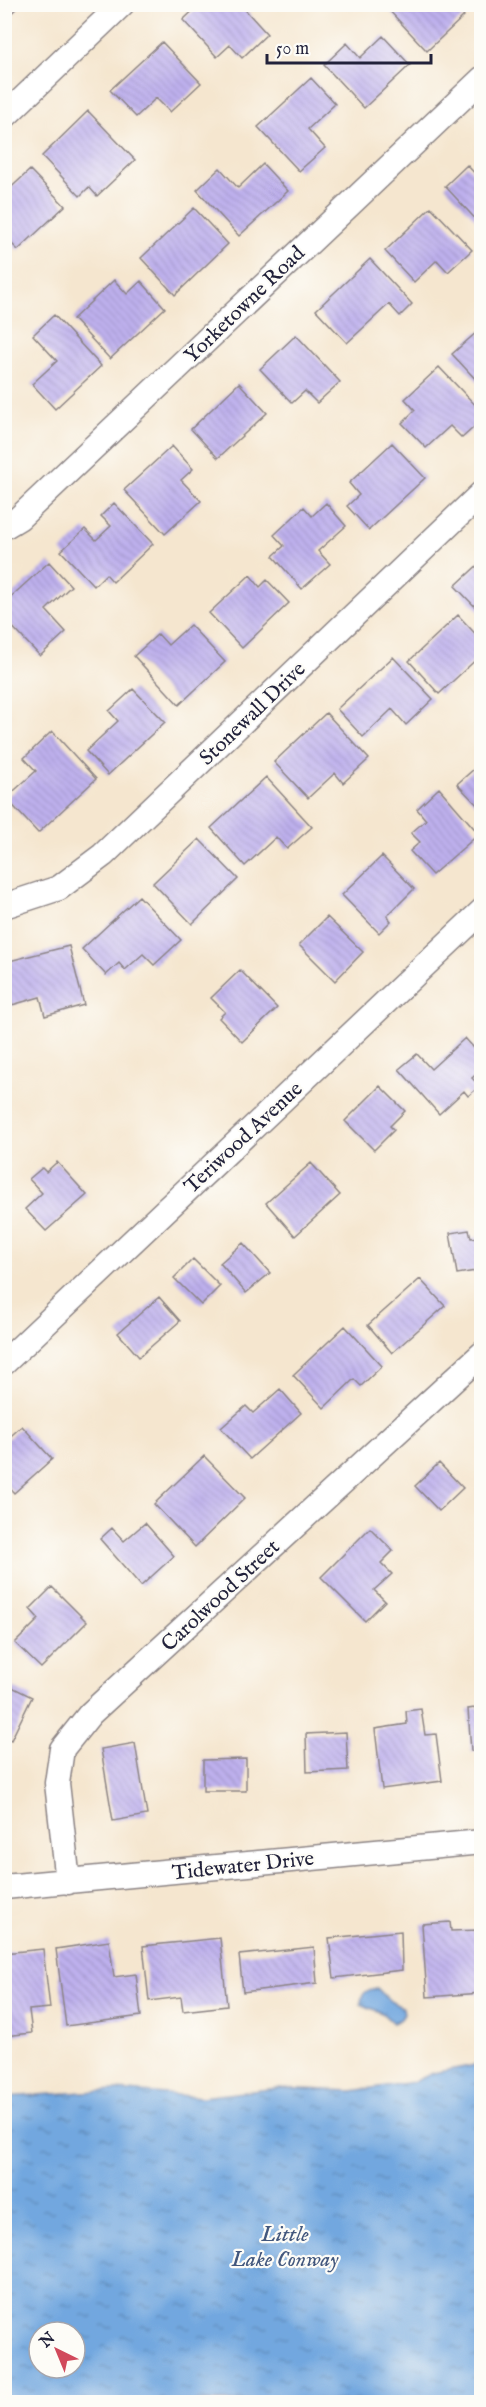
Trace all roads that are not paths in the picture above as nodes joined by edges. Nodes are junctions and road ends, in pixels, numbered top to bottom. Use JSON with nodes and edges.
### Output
{"nodes":[{"id":1,"x":123,"y":4,"type":"edge"},
{"id":2,"x":482,"y":79,"type":"edge"},
{"id":3,"x":4,"y":117,"type":"edge"},
{"id":4,"x":482,"y":493,"type":"edge"},
{"id":5,"x":4,"y":527,"type":"edge"},
{"id":6,"x":4,"y":906,"type":"edge"},
{"id":7,"x":482,"y":911,"type":"edge"},
{"id":8,"x":482,"y":1354,"type":"edge"},
{"id":9,"x":4,"y":1363,"type":"edge"},
{"id":10,"x":482,"y":1842,"type":"edge"},
{"id":11,"x":68,"y":1882,"type":"junction"},
{"id":12,"x":4,"y":1887,"type":"edge"}],
"edges":[{"from":1,"to":3,"type":"street"},
{"from":2,"to":5,"type":"street","name":"Yorketowne Road"},
{"from":4,"to":6,"type":"street","name":"Stonewall Drive"},
{"from":7,"to":9,"type":"street","name":"Teriwood Avenue"},
{"from":8,"to":11,"type":"street","name":"Carolwood Street"},
{"from":10,"to":11,"type":"street","name":"Tidewater Drive"},
{"from":11,"to":12,"type":"street","name":"Tidewater Drive"}]}
